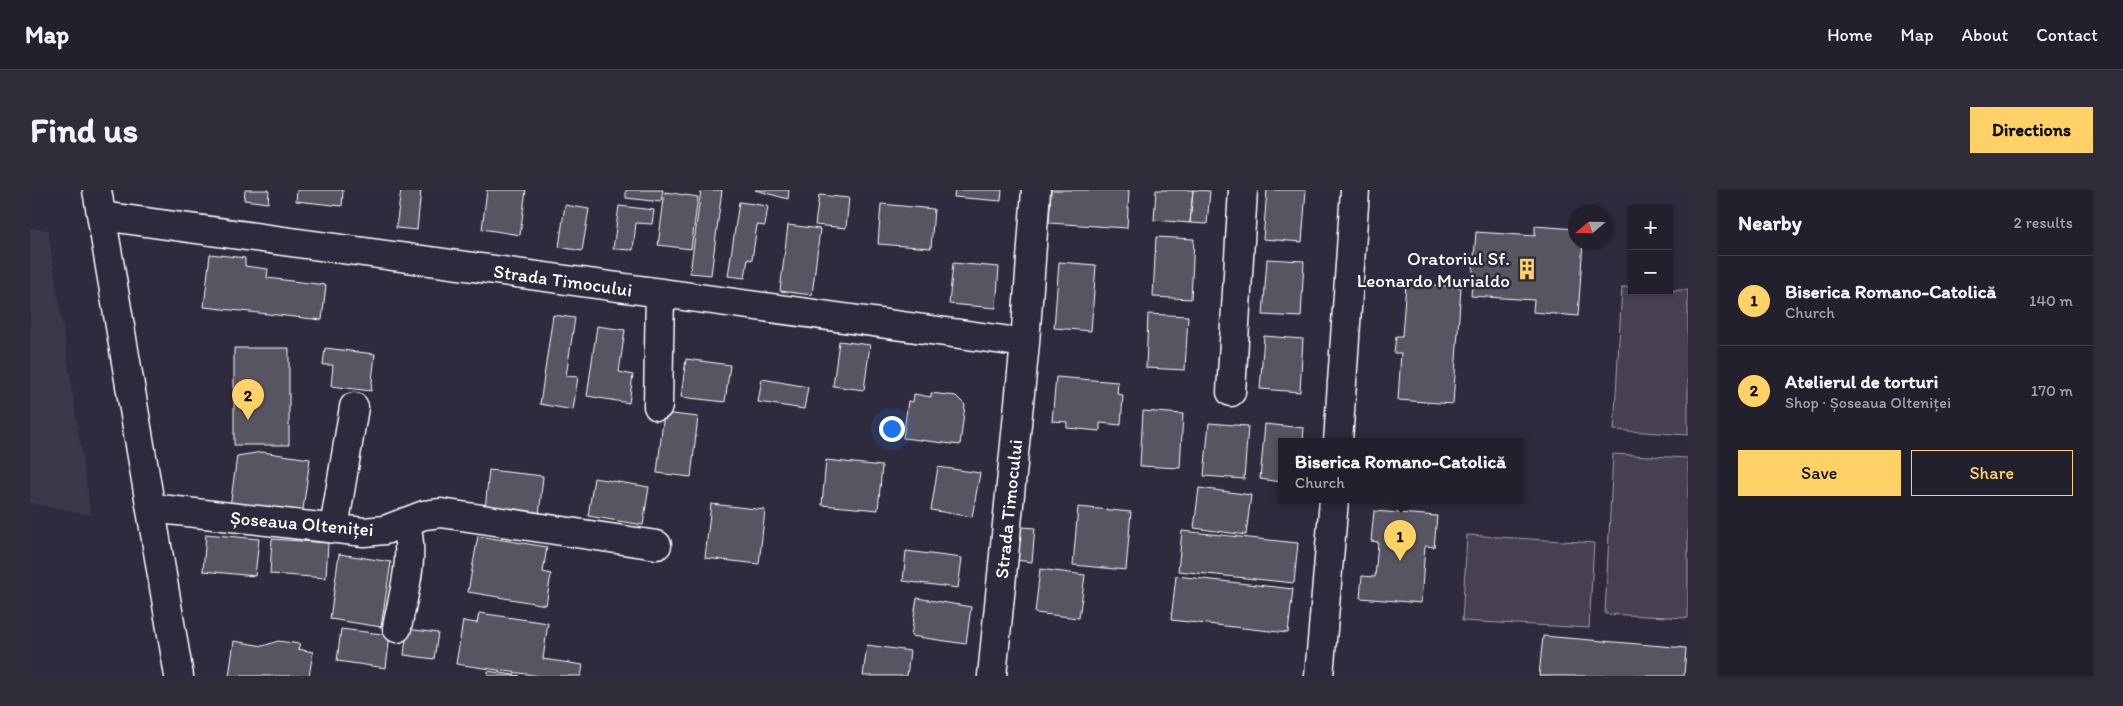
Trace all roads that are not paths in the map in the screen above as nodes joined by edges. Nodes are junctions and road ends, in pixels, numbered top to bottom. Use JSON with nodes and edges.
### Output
{"nodes":[{"id":1,"x":1036,"y":190,"type":"edge"},
{"id":2,"x":1243,"y":190,"type":"edge"},
{"id":3,"x":1355,"y":190,"type":"edge"},
{"id":4,"x":100,"y":203,"type":"edge"},
{"id":5,"x":660,"y":293,"type":"junction"},
{"id":6,"x":1024,"y":343,"type":"junction"},
{"id":7,"x":1231,"y":392,"type":"dead end"},
{"id":8,"x":658,"y":406,"type":"dead end"},
{"id":9,"x":354,"y":407,"type":"dead end"},
{"id":10,"x":1338,"y":438,"type":"edge"},
{"id":11,"x":1334,"y":503,"type":"edge"},
{"id":12,"x":151,"y":508,"type":"junction"},
{"id":13,"x":405,"y":522,"type":"junction"},
{"id":14,"x":334,"y":528,"type":"junction"},
{"id":15,"x":658,"y":544,"type":"dead end"},
{"id":16,"x":397,"y":628,"type":"dead end"},
{"id":17,"x":179,"y":676,"type":"edge"},
{"id":18,"x":992,"y":676,"type":"edge"},
{"id":19,"x":1319,"y":676,"type":"edge"}],
"edges":[{"from":1,"to":6,"type":"street","name":"Strada Timocului"},
{"from":2,"to":7,"type":"street"},
{"from":3,"to":10,"type":"street"},
{"from":4,"to":5,"type":"street","name":"Strada Timocului"},
{"from":4,"to":12,"type":"street"},
{"from":5,"to":6,"type":"street","name":"Strada Timocului"},
{"from":5,"to":8,"type":"street"},
{"from":6,"to":18,"type":"street","name":"Strada Timocului"},
{"from":9,"to":14,"type":"street"},
{"from":11,"to":19,"type":"street"},
{"from":12,"to":14,"type":"street","name":"Șoseaua Olteniței"},
{"from":12,"to":17,"type":"street"},
{"from":13,"to":14,"type":"street","name":"Șoseaua Olteniței"},
{"from":13,"to":15,"type":"street","name":"Șoseaua Olteniței"},
{"from":13,"to":16,"type":"street"}]}
